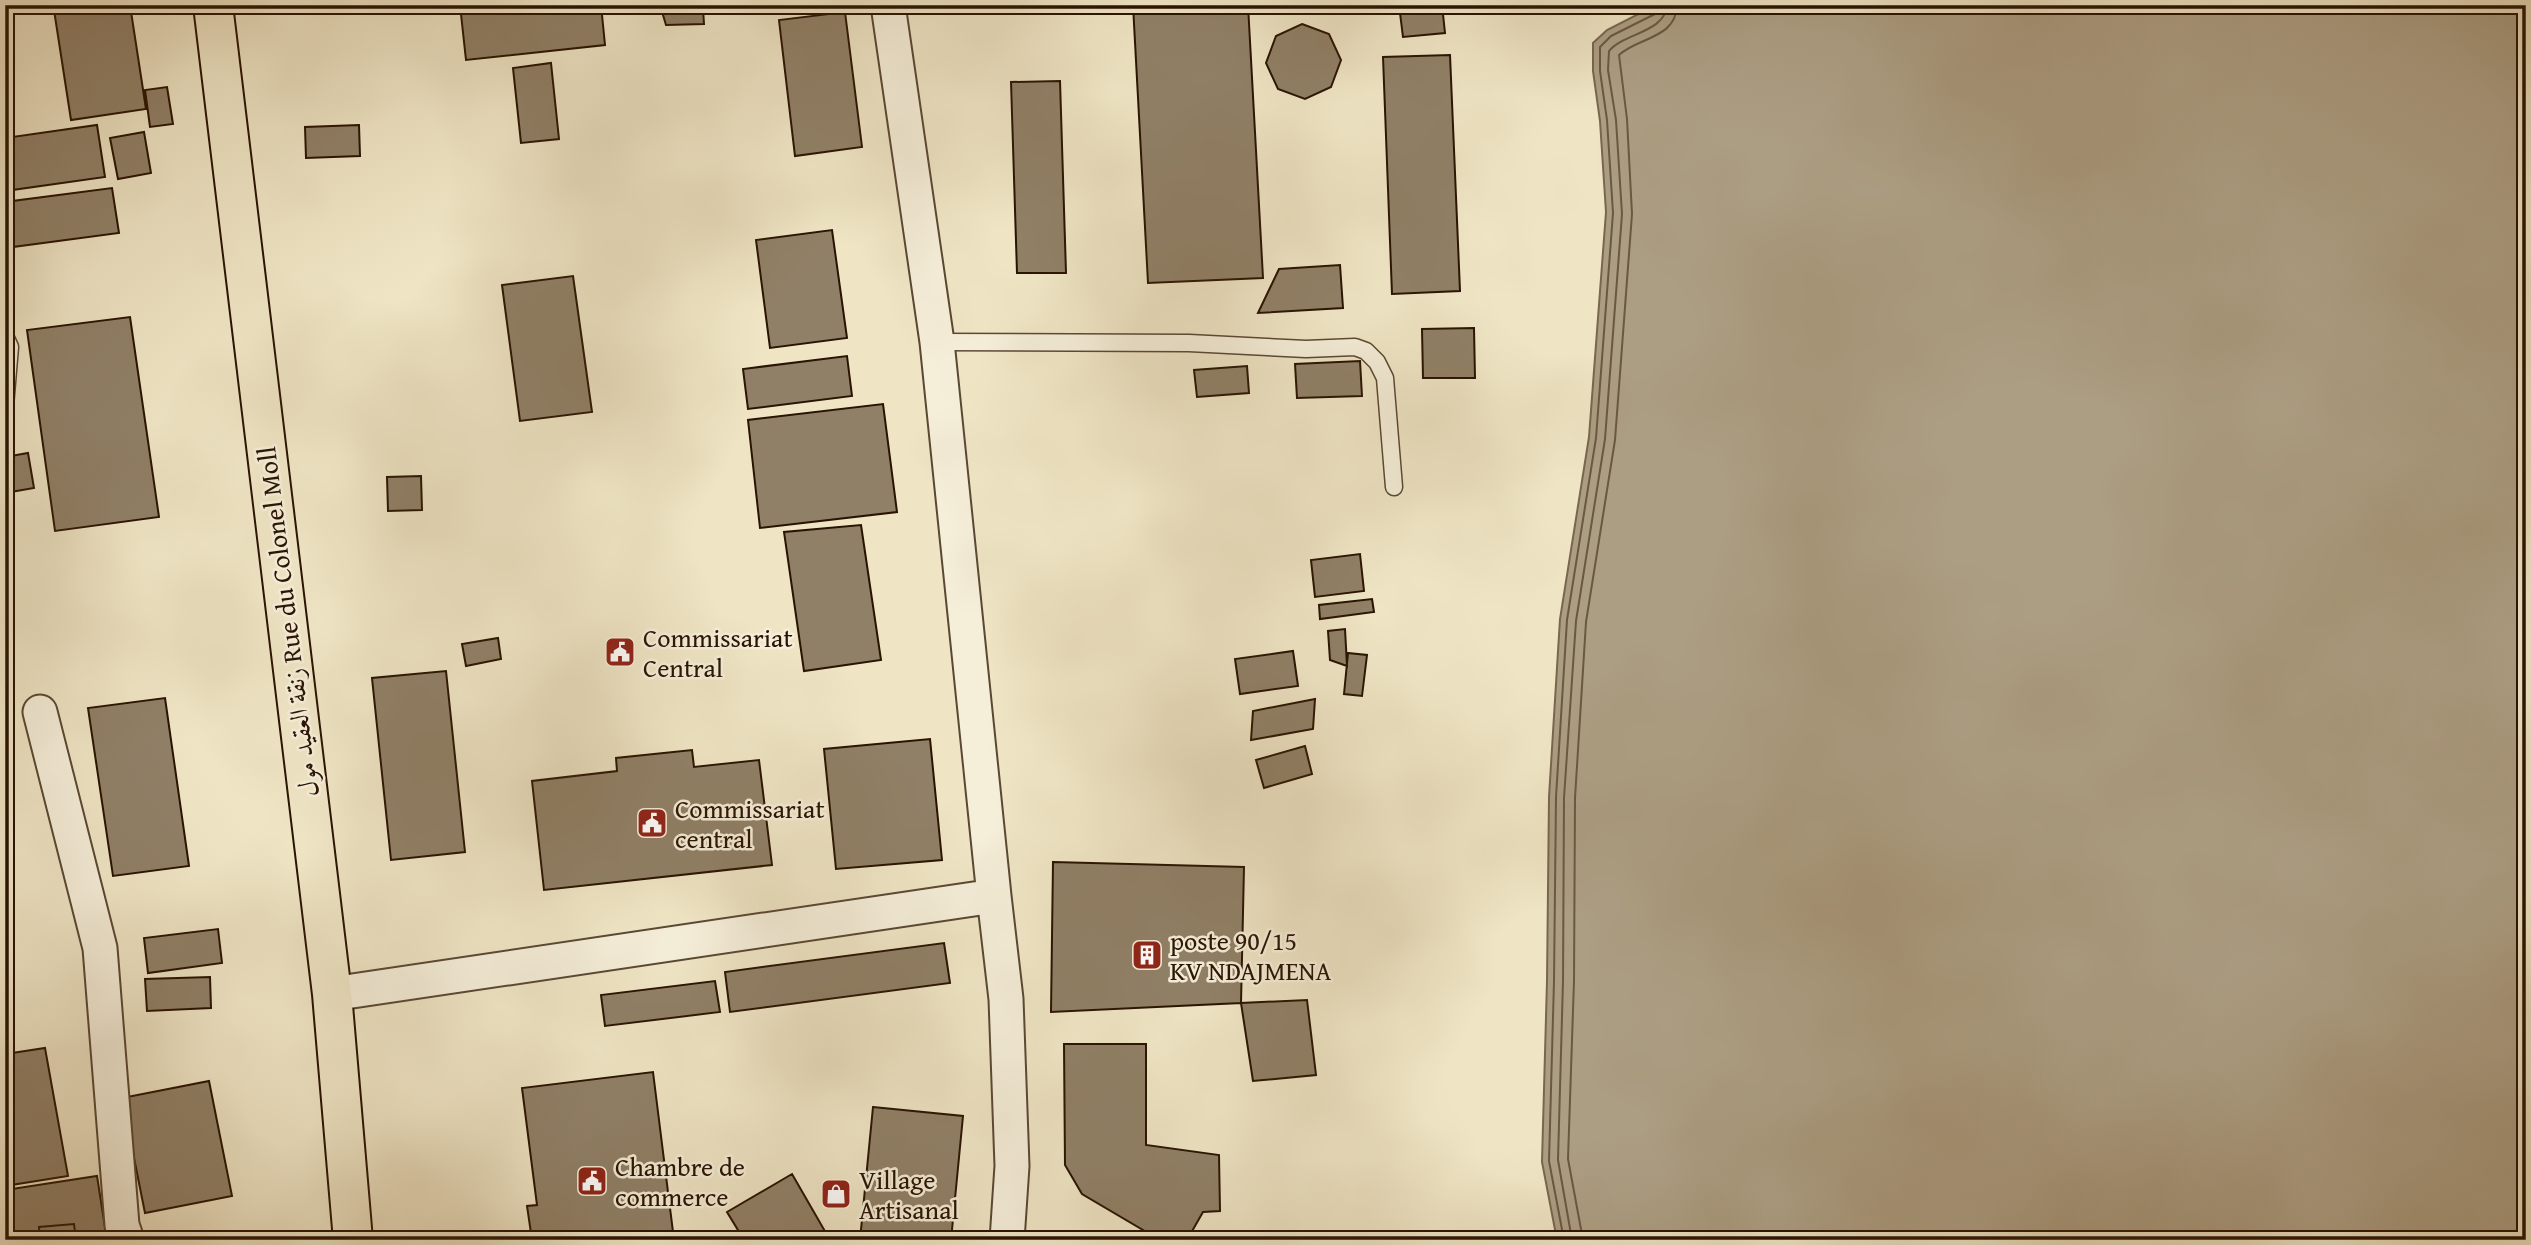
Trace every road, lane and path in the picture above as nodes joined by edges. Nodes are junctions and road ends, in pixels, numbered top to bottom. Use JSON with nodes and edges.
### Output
{"nodes":[{"id":1,"x":213,"y":5,"type":"edge"},
{"id":2,"x":888,"y":5,"type":"edge"},
{"id":3,"x":5,"y":336,"type":"edge"},
{"id":4,"x":937,"y":342,"type":"junction"},
{"id":5,"x":5,"y":406,"type":"edge"},
{"id":6,"x":1394,"y":487,"type":"dead end"},
{"id":7,"x":40,"y":712,"type":"dead end"},
{"id":8,"x":994,"y":896,"type":"junction"},
{"id":9,"x":332,"y":994,"type":"junction"},
{"id":10,"x":127,"y":1240,"type":"edge"},
{"id":11,"x":353,"y":1240,"type":"edge"},
{"id":12,"x":1007,"y":1240,"type":"edge"}],
"edges":[{"from":1,"to":9,"type":"main road","name":"زنقة العقيد مول Rue du Colonel Moll"},
{"from":2,"to":4,"type":"street"},
{"from":3,"to":5,"type":"lane"},
{"from":4,"to":6,"type":"lane"},
{"from":4,"to":8,"type":"street"},
{"from":7,"to":10,"type":"street"},
{"from":8,"to":9,"type":"street"},
{"from":8,"to":12,"type":"street"},
{"from":9,"to":11,"type":"main road","name":"زنقة العقيد مول Rue du Colonel Moll"}]}
